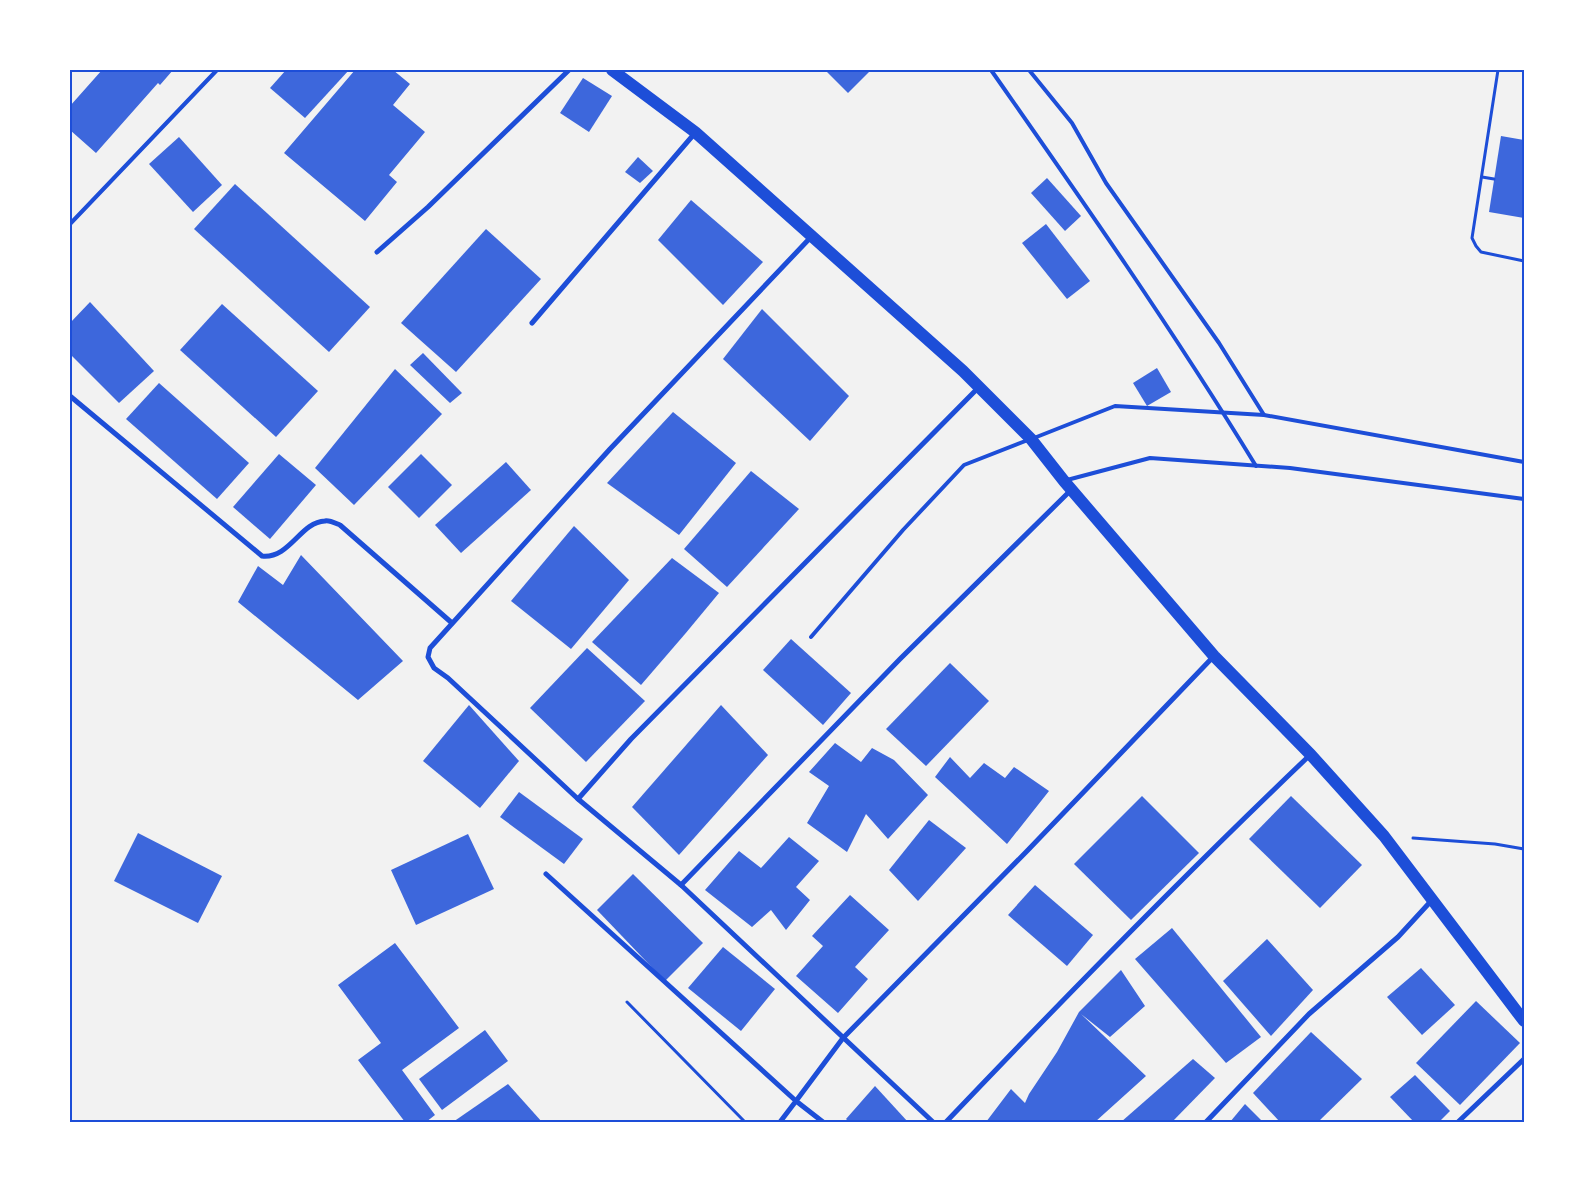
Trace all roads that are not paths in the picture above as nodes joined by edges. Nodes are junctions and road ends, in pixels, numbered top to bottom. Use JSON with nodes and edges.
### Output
{"nodes":[{"id":1,"x":217,"y":70,"type":"edge"},
{"id":2,"x":568,"y":70,"type":"edge"},
{"id":3,"x":612,"y":70,"type":"edge"},
{"id":4,"x":991,"y":70,"type":"edge"},
{"id":5,"x":1029,"y":70,"type":"edge"},
{"id":6,"x":695,"y":132,"type":"junction"},
{"id":7,"x":70,"y":224,"type":"edge"},
{"id":8,"x":812,"y":236,"type":"junction"},
{"id":9,"x":377,"y":252,"type":"dead end"},
{"id":10,"x":532,"y":323,"type":"dead end"},
{"id":11,"x":979,"y":387,"type":"junction"},
{"id":12,"x":70,"y":396,"type":"edge"},
{"id":13,"x":1224,"y":412,"type":"junction"},
{"id":14,"x":1264,"y":415,"type":"junction"},
{"id":15,"x":1031,"y":439,"type":"junction"},
{"id":16,"x":1524,"y":462,"type":"edge"},
{"id":17,"x":1256,"y":466,"type":"junction"},
{"id":18,"x":1068,"y":485,"type":"junction"},
{"id":19,"x":1524,"y":498,"type":"edge"},
{"id":20,"x":452,"y":623,"type":"junction"},
{"id":21,"x":811,"y":637,"type":"dead end"},
{"id":22,"x":1214,"y":656,"type":"junction"},
{"id":23,"x":1310,"y":755,"type":"junction"},
{"id":24,"x":578,"y":799,"type":"junction"},
{"id":25,"x":546,"y":874,"type":"dead end"},
{"id":26,"x":681,"y":885,"type":"junction"},
{"id":27,"x":1433,"y":900,"type":"junction"},
{"id":28,"x":1524,"y":1021,"type":"edge"},
{"id":29,"x":843,"y":1038,"type":"junction"},
{"id":30,"x":1524,"y":1059,"type":"edge"},
{"id":31,"x":796,"y":1101,"type":"junction"},
{"id":32,"x":780,"y":1122,"type":"edge"},
{"id":33,"x":823,"y":1122,"type":"edge"},
{"id":34,"x":932,"y":1122,"type":"edge"},
{"id":35,"x":946,"y":1122,"type":"edge"},
{"id":36,"x":1206,"y":1122,"type":"edge"},
{"id":37,"x":1458,"y":1122,"type":"edge"}],
"edges":[{"from":1,"to":7,"type":"lane"},
{"from":2,"to":9,"type":"street"},
{"from":3,"to":6,"type":"main road"},
{"from":4,"to":13,"type":"lane"},
{"from":5,"to":14,"type":"lane"},
{"from":6,"to":8,"type":"main road"},
{"from":6,"to":10,"type":"street"},
{"from":8,"to":11,"type":"main road"},
{"from":8,"to":20,"type":"street"},
{"from":11,"to":15,"type":"main road"},
{"from":11,"to":24,"type":"street"},
{"from":12,"to":20,"type":"street"},
{"from":13,"to":14,"type":"lane"},
{"from":13,"to":15,"type":"lane"},
{"from":13,"to":17,"type":"lane"},
{"from":14,"to":16,"type":"lane"},
{"from":15,"to":18,"type":"main road"},
{"from":15,"to":21,"type":"lane"},
{"from":17,"to":18,"type":"lane"},
{"from":17,"to":19,"type":"lane"},
{"from":18,"to":22,"type":"main road"},
{"from":18,"to":26,"type":"street"},
{"from":20,"to":24,"type":"street"},
{"from":22,"to":23,"type":"main road"},
{"from":22,"to":29,"type":"street"},
{"from":23,"to":27,"type":"main road"},
{"from":23,"to":35,"type":"street"},
{"from":24,"to":26,"type":"street"},
{"from":25,"to":31,"type":"street"},
{"from":26,"to":29,"type":"street"},
{"from":27,"to":28,"type":"main road"},
{"from":27,"to":36,"type":"street"},
{"from":29,"to":31,"type":"street"},
{"from":29,"to":34,"type":"street"},
{"from":30,"to":37,"type":"street"},
{"from":31,"to":32,"type":"street"},
{"from":31,"to":33,"type":"street"}]}
